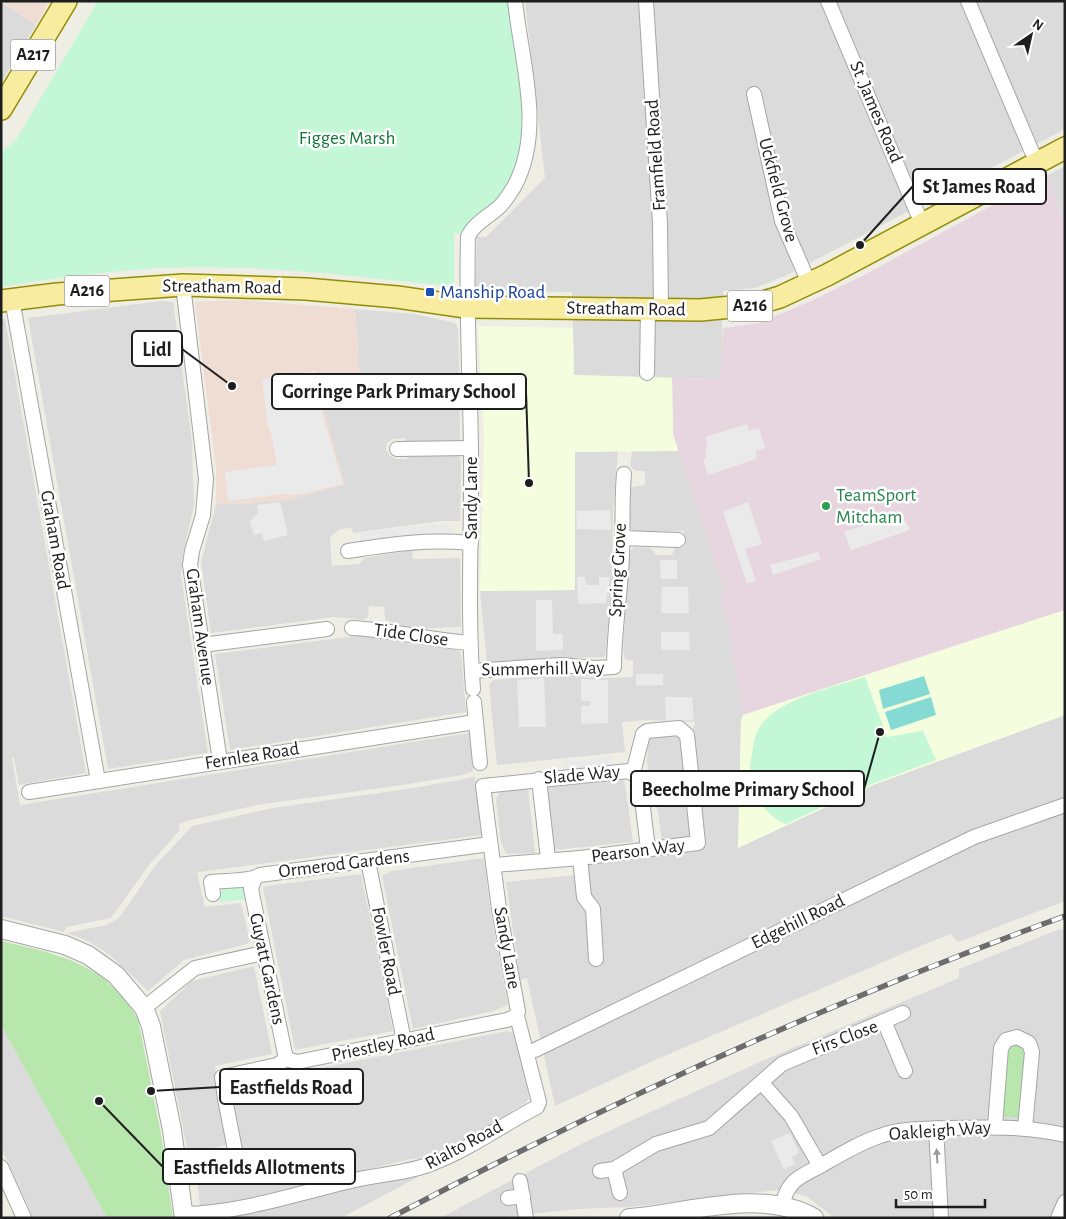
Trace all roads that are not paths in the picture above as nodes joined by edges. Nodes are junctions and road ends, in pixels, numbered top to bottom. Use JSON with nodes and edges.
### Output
{"nodes":[{"id":1,"x":66,"y":1,"type":"edge"},
{"id":2,"x":514,"y":1,"type":"edge"},
{"id":3,"x":646,"y":1,"type":"edge"},
{"id":4,"x":828,"y":1,"type":"edge"},
{"id":5,"x":968,"y":1,"type":"edge"},
{"id":6,"x":754,"y":94,"type":"dead end"},
{"id":7,"x":1,"y":108,"type":"edge"},
{"id":8,"x":1065,"y":148,"type":"edge"},
{"id":9,"x":1039,"y":161,"type":"junction"},
{"id":10,"x":922,"y":224,"type":"junction"},
{"id":11,"x":810,"y":283,"type":"junction"},
{"id":12,"x":183,"y":285,"type":"junction"},
{"id":13,"x":7,"y":300,"type":"edge"},
{"id":14,"x":466,"y":300,"type":"junction"},
{"id":15,"x":654,"y":309,"type":"junction"},
{"id":16,"x":647,"y":373,"type":"dead end"},
{"id":17,"x":471,"y":448,"type":"junction"},
{"id":18,"x":397,"y":449,"type":"dead end"},
{"id":19,"x":624,"y":474,"type":"dead end"},
{"id":20,"x":622,"y":538,"type":"junction"},
{"id":21,"x":678,"y":540,"type":"dead end"},
{"id":22,"x":471,"y":544,"type":"junction"},
{"id":23,"x":348,"y":550,"type":"dead end"},
{"id":24,"x":352,"y":628,"type":"dead end"},
{"id":25,"x":327,"y":629,"type":"dead end"},
{"id":26,"x":470,"y":643,"type":"junction"},
{"id":27,"x":202,"y":645,"type":"junction"},
{"id":28,"x":614,"y":667,"type":"joint"},
{"id":29,"x":472,"y":671,"type":"junction"},
{"id":30,"x":475,"y":722,"type":"junction"},
{"id":31,"x":220,"y":761,"type":"junction"},
{"id":32,"x":480,"y":763,"type":"dead end"},
{"id":33,"x":633,"y":773,"type":"junction"},
{"id":34,"x":539,"y":779,"type":"junction"},
{"id":35,"x":98,"y":781,"type":"junction"},
{"id":36,"x":483,"y":786,"type":"joint"},
{"id":37,"x":29,"y":792,"type":"dead end"},
{"id":38,"x":1065,"y":805,"type":"edge"},
{"id":39,"x":490,"y":844,"type":"junction"},
{"id":40,"x":648,"y":849,"type":"junction"},
{"id":41,"x":580,"y":858,"type":"junction"},
{"id":42,"x":548,"y":859,"type":"junction"},
{"id":43,"x":368,"y":861,"type":"junction"},
{"id":44,"x":494,"y":865,"type":"junction"},
{"id":45,"x":254,"y":880,"type":"junction"},
{"id":46,"x":213,"y":894,"type":"dead end"},
{"id":47,"x":1,"y":929,"type":"edge"},
{"id":48,"x":263,"y":953,"type":"junction"},
{"id":49,"x":596,"y":959,"type":"dead end"},
{"id":50,"x":144,"y":1008,"type":"junction"},
{"id":51,"x":903,"y":1013,"type":"dead end"},
{"id":52,"x":517,"y":1016,"type":"junction"},
{"id":53,"x":884,"y":1021,"type":"junction"},
{"id":54,"x":532,"y":1036,"type":"dead end"},
{"id":55,"x":404,"y":1040,"type":"junction"},
{"id":56,"x":535,"y":1050,"type":"junction"},
{"id":57,"x":286,"y":1059,"type":"junction"},
{"id":58,"x":535,"y":1069,"type":"junction"},
{"id":59,"x":905,"y":1070,"type":"dead end"},
{"id":60,"x":762,"y":1083,"type":"junction"},
{"id":61,"x":537,"y":1107,"type":"joint"},
{"id":62,"x":995,"y":1126,"type":"junction"},
{"id":63,"x":936,"y":1128,"type":"junction"},
{"id":64,"x":1025,"y":1128,"type":"junction"},
{"id":65,"x":1065,"y":1135,"type":"edge"},
{"id":66,"x":236,"y":1150,"type":"dead end"},
{"id":67,"x":820,"y":1166,"type":"junction"},
{"id":68,"x":1,"y":1167,"type":"edge"},
{"id":69,"x":614,"y":1168,"type":"junction"},
{"id":70,"x":600,"y":1171,"type":"dead end"},
{"id":71,"x":520,"y":1181,"type":"dead end"},
{"id":72,"x":620,"y":1193,"type":"dead end"},
{"id":73,"x":523,"y":1196,"type":"junction"},
{"id":74,"x":508,"y":1198,"type":"dead end"},
{"id":75,"x":1065,"y":1202,"type":"edge"},
{"id":76,"x":782,"y":1206,"type":"junction"},
{"id":77,"x":184,"y":1216,"type":"edge"},
{"id":78,"x":24,"y":1218,"type":"edge"},
{"id":79,"x":526,"y":1218,"type":"edge"},
{"id":80,"x":629,"y":1218,"type":"edge"},
{"id":81,"x":814,"y":1218,"type":"edge"},
{"id":82,"x":941,"y":1218,"type":"edge"},
{"id":83,"x":1058,"y":1218,"type":"edge"}],
"edges":[{"from":1,"to":7,"type":"main road","number":"A217"},
{"from":2,"to":14,"type":"street"},
{"from":3,"to":15,"type":"street","name":"Framfield Road"},
{"from":4,"to":10,"type":"street","name":"St .James Road"},
{"from":5,"to":9,"type":"street"},
{"from":6,"to":11,"type":"street","name":"Uckfield Grove"},
{"from":8,"to":9,"type":"main road","name":"Streatham Road","number":"A216"},
{"from":9,"to":10,"type":"main road","name":"Streatham Road","number":"A216"},
{"from":10,"to":11,"type":"main road","name":"Streatham Road","number":"A216"},
{"from":11,"to":15,"type":"main road","name":"Streatham Road","number":"A216"},
{"from":12,"to":13,"type":"main road","name":"Streatham Road","number":"A216"},
{"from":12,"to":14,"type":"main road","name":"Streatham Road","number":"A216"},
{"from":12,"to":27,"type":"street","name":"Graham Avenue"},
{"from":13,"to":35,"type":"street","name":"Graham Road"},
{"from":14,"to":15,"type":"main road","name":"Streatham Road","number":"A216"},
{"from":14,"to":17,"type":"street","name":"Sandy Lane"},
{"from":15,"to":16,"type":"street","name":"Framfield Road"},
{"from":17,"to":18,"type":"street"},
{"from":17,"to":22,"type":"street","name":"Sandy Lane"},
{"from":19,"to":20,"type":"street","name":"Spring Grove"},
{"from":20,"to":21,"type":"street"},
{"from":20,"to":28,"type":"street","name":"Spring Grove"},
{"from":22,"to":23,"type":"street"},
{"from":22,"to":26,"type":"street","name":"Sandy Lane"},
{"from":24,"to":26,"type":"street","name":"Tide Close"},
{"from":25,"to":27,"type":"street"},
{"from":26,"to":29,"type":"street","name":"Sandy Lane"},
{"from":27,"to":31,"type":"street","name":"Graham Avenue"},
{"from":28,"to":29,"type":"street","name":"Summerhill Way"},
{"from":29,"to":30,"type":"street","name":"Sandy Lane"},
{"from":30,"to":31,"type":"street","name":"Fernlea Road"},
{"from":30,"to":32,"type":"street","name":"Sandy Lane"},
{"from":31,"to":35,"type":"street","name":"Fernlea Road"},
{"from":33,"to":34,"type":"street","name":"Slade Way"},
{"from":33,"to":40,"type":"street","name":"Slade Way"},
{"from":33,"to":40,"type":"street","name":"Pearson Way"},
{"from":34,"to":36,"type":"street","name":"Slade Way"},
{"from":34,"to":42,"type":"street"},
{"from":35,"to":37,"type":"street","name":"Fernlea Road"},
{"from":36,"to":39,"type":"street","name":"Sandy Lane"},
{"from":38,"to":56,"type":"street","name":"Edgehill Road"},
{"from":39,"to":43,"type":"street","name":"Ormerod Gardens"},
{"from":39,"to":44,"type":"street","name":"Sandy Lane"},
{"from":40,"to":41,"type":"street","name":"Pearson Way"},
{"from":41,"to":42,"type":"street","name":"Pearson Way"},
{"from":41,"to":49,"type":"street"},
{"from":42,"to":44,"type":"street","name":"Pearson Way"},
{"from":43,"to":45,"type":"street","name":"Ormerod Gardens"},
{"from":43,"to":55,"type":"street","name":"Fowler Road"},
{"from":44,"to":52,"type":"street","name":"Sandy Lane"},
{"from":45,"to":46,"type":"street","name":"Ormerod Gardens"},
{"from":45,"to":48,"type":"street","name":"Guyatt Gardens"},
{"from":47,"to":50,"type":"street"},
{"from":48,"to":50,"type":"street"},
{"from":48,"to":57,"type":"street","name":"Guyatt Gardens"},
{"from":50,"to":77,"type":"street"},
{"from":51,"to":53,"type":"street"},
{"from":52,"to":55,"type":"street","name":"Priestley Road"},
{"from":52,"to":58,"type":"street","name":"Sandy Lane"},
{"from":53,"to":59,"type":"street","name":"Firs Close"},
{"from":53,"to":60,"type":"street","name":"Firs Close"},
{"from":54,"to":56,"type":"street"},
{"from":55,"to":57,"type":"street","name":"Priestley Road"},
{"from":56,"to":58,"type":"street"},
{"from":57,"to":66,"type":"street","name":"Priestley Road"},
{"from":58,"to":61,"type":"street","name":"Sandy Lane"},
{"from":60,"to":67,"type":"street"},
{"from":60,"to":69,"type":"street","name":"Firs Close"},
{"from":61,"to":77,"type":"street","name":"Rialto Road"},
{"from":62,"to":63,"type":"street","name":"Oakleigh Way"},
{"from":62,"to":64,"type":"street","name":"Oakleigh Way"},
{"from":62,"to":64,"type":"street"},
{"from":63,"to":67,"type":"street","name":"Oakleigh Way"},
{"from":82,"to":63,"type":"street","one_way":true},
{"from":64,"to":65,"type":"street","name":"Oakleigh Way"},
{"from":67,"to":76,"type":"street","name":"Oakleigh Way"},
{"from":68,"to":78,"type":"street"},
{"from":69,"to":70,"type":"street","name":"Firs Close"},
{"from":69,"to":72,"type":"street"},
{"from":71,"to":73,"type":"street"},
{"from":73,"to":74,"type":"street"},
{"from":73,"to":79,"type":"street"},
{"from":75,"to":83,"type":"street"},
{"from":76,"to":80,"type":"street"},
{"from":76,"to":81,"type":"street"}]}
